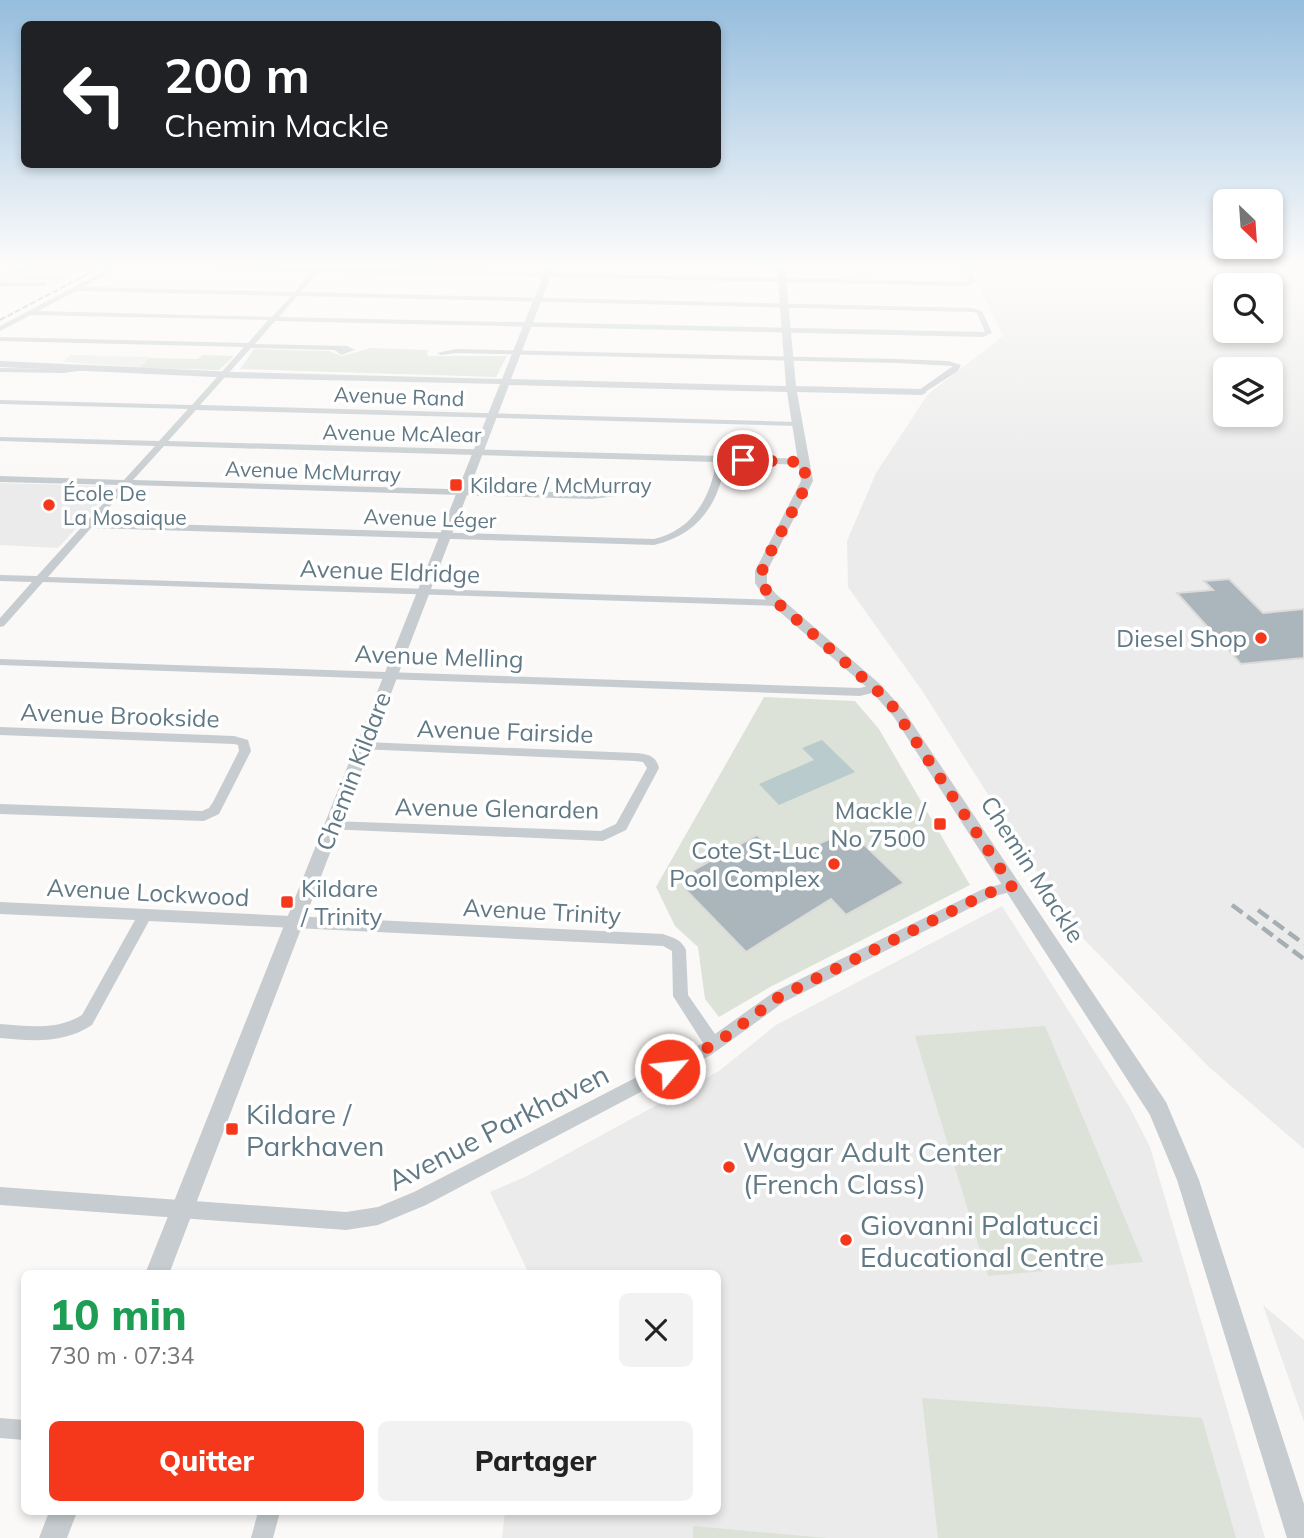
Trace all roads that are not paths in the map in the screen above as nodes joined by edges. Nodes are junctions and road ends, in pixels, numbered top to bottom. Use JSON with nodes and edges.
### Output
{"nodes":[{"id":1,"x":32,"y":340,"type":"edge"},
{"id":2,"x":255,"y":340,"type":"edge"},
{"id":3,"x":522,"y":340,"type":"edge"},
{"id":4,"x":787,"y":340,"type":"edge"},
{"id":5,"x":250,"y":345,"type":"junction"},
{"id":6,"x":337,"y":348,"type":"dead end"},
{"id":7,"x":517,"y":352,"type":"junction"},
{"id":8,"x":441,"y":353,"type":"dead end"},
{"id":9,"x":789,"y":359,"type":"junction"},
{"id":10,"x":0,"y":364,"type":"edge"},
{"id":11,"x":80,"y":368,"type":"junction"},
{"id":12,"x":0,"y":370,"type":"edge"},
{"id":13,"x":224,"y":374,"type":"junction"},
{"id":14,"x":505,"y":382,"type":"junction"},
{"id":15,"x":792,"y":389,"type":"junction"},
{"id":16,"x":922,"y":392,"type":"joint"},
{"id":17,"x":0,"y":402,"type":"edge"},
{"id":18,"x":194,"y":408,"type":"junction"},
{"id":19,"x":491,"y":416,"type":"junction"},
{"id":20,"x":797,"y":424,"type":"junction"},
{"id":21,"x":0,"y":439,"type":"edge"},
{"id":22,"x":162,"y":443,"type":"junction"},
{"id":23,"x":478,"y":452,"type":"junction"},
{"id":24,"x":721,"y":459,"type":"junction"},
{"id":25,"x":804,"y":462,"type":"junction"},
{"id":26,"x":0,"y":479,"type":"edge"},
{"id":27,"x":127,"y":483,"type":"junction"},
{"id":28,"x":622,"y":485,"type":"dead end"},
{"id":29,"x":461,"y":493,"type":"junction"},
{"id":30,"x":89,"y":525,"type":"junction"},
{"id":31,"x":444,"y":536,"type":"junction"},
{"id":32,"x":0,"y":578,"type":"edge"},
{"id":33,"x":40,"y":579,"type":"junction"},
{"id":34,"x":422,"y":593,"type":"junction"},
{"id":35,"x":778,"y":603,"type":"junction"},
{"id":36,"x":0,"y":624,"type":"edge"},
{"id":37,"x":0,"y":662,"type":"edge"},
{"id":38,"x":391,"y":675,"type":"junction"},
{"id":39,"x":876,"y":688,"type":"junction"},
{"id":40,"x":0,"y":732,"type":"edge"},
{"id":41,"x":363,"y":746,"type":"junction"},
{"id":42,"x":646,"y":758,"type":"joint"},
{"id":43,"x":0,"y":809,"type":"edge"},
{"id":44,"x":332,"y":825,"type":"junction"},
{"id":45,"x":1012,"y":886,"type":"junction"},
{"id":46,"x":0,"y":908,"type":"edge"},
{"id":47,"x":144,"y":916,"type":"junction"},
{"id":48,"x":294,"y":922,"type":"junction"},
{"id":49,"x":673,"y":943,"type":"joint"},
{"id":50,"x":0,"y":1031,"type":"edge"},
{"id":51,"x":713,"y":1045,"type":"junction"},
{"id":52,"x":0,"y":1196,"type":"edge"},
{"id":53,"x":183,"y":1209,"type":"junction"},
{"id":54,"x":159,"y":1270,"type":"edge"},
{"id":55,"x":0,"y":1428,"type":"edge"},
{"id":56,"x":21,"y":1430,"type":"edge"},
{"id":57,"x":62,"y":1515,"type":"edge"},
{"id":58,"x":268,"y":1515,"type":"edge"},
{"id":59,"x":53,"y":1538,"type":"edge"},
{"id":60,"x":262,"y":1538,"type":"edge"},
{"id":61,"x":1301,"y":1538,"type":"edge"}],
"edges":[{"from":1,"to":5,"type":"street"},
{"from":2,"to":5,"type":"street"},
{"from":3,"to":7,"type":"street","name":"Chemin Kildare"},
{"from":4,"to":9,"type":"street","name":"Chemin Mackle"},
{"from":5,"to":6,"type":"street"},
{"from":5,"to":13,"type":"street"},
{"from":7,"to":8,"type":"street"},
{"from":7,"to":9,"type":"street"},
{"from":7,"to":14,"type":"street","name":"Chemin Kildare"},
{"from":9,"to":15,"type":"street","name":"Chemin Mackle"},
{"from":9,"to":16,"type":"street"},
{"from":10,"to":11,"type":"street"},
{"from":11,"to":12,"type":"street"},
{"from":11,"to":13,"type":"street"},
{"from":13,"to":14,"type":"street"},
{"from":13,"to":18,"type":"street"},
{"from":14,"to":15,"type":"street"},
{"from":14,"to":19,"type":"street","name":"Chemin Kildare"},
{"from":15,"to":16,"type":"street"},
{"from":15,"to":20,"type":"street","name":"Chemin Mackle"},
{"from":17,"to":18,"type":"street","name":"Avenue Rand"},
{"from":18,"to":19,"type":"street","name":"Avenue Rand"},
{"from":18,"to":22,"type":"street"},
{"from":19,"to":20,"type":"street","name":"Avenue Rand"},
{"from":19,"to":23,"type":"street","name":"Chemin Kildare"},
{"from":20,"to":25,"type":"street","name":"Chemin Mackle"},
{"from":21,"to":22,"type":"street","name":"Avenue McAlear"},
{"from":22,"to":23,"type":"street","name":"Avenue McAlear"},
{"from":22,"to":27,"type":"street"},
{"from":23,"to":24,"type":"street","name":"Avenue McAlear"},
{"from":23,"to":29,"type":"street","name":"Chemin Kildare"},
{"from":24,"to":25,"type":"street","name":"Avenue McAlear"},
{"from":24,"to":31,"type":"street","name":"Avenue Léger"},
{"from":25,"to":35,"type":"street","name":"Chemin Mackle"},
{"from":26,"to":27,"type":"street","name":"Avenue McMurray"},
{"from":27,"to":29,"type":"street","name":"Avenue McMurray"},
{"from":27,"to":30,"type":"street"},
{"from":28,"to":29,"type":"street","name":"Avenue McMurray"},
{"from":29,"to":31,"type":"street","name":"Chemin Kildare"},
{"from":30,"to":31,"type":"street","name":"Avenue Léger"},
{"from":30,"to":33,"type":"street"},
{"from":31,"to":34,"type":"street","name":"Chemin Kildare"},
{"from":32,"to":33,"type":"street","name":"Avenue Eldridge"},
{"from":33,"to":34,"type":"street","name":"Avenue Eldridge"},
{"from":33,"to":36,"type":"street"},
{"from":34,"to":35,"type":"street","name":"Avenue Eldridge"},
{"from":34,"to":38,"type":"street","name":"Chemin Kildare"},
{"from":35,"to":39,"type":"street","name":"Chemin Mackle"},
{"from":37,"to":38,"type":"street","name":"Avenue Melling"},
{"from":38,"to":39,"type":"street","name":"Avenue Melling"},
{"from":38,"to":41,"type":"street","name":"Chemin Kildare"},
{"from":39,"to":45,"type":"street","name":"Chemin Mackle"},
{"from":40,"to":43,"type":"street","name":"Avenue Brookside"},
{"from":41,"to":42,"type":"street","name":"Avenue Fairside"},
{"from":41,"to":44,"type":"street","name":"Chemin Kildare"},
{"from":42,"to":44,"type":"street","name":"Avenue Glenarden"},
{"from":44,"to":48,"type":"street","name":"Chemin Kildare"},
{"from":45,"to":51,"type":"street","name":"Avenue Parkhaven"},
{"from":45,"to":61,"type":"street","name":"Chemin Mackle"},
{"from":46,"to":47,"type":"street","name":"Avenue Lockwood"},
{"from":47,"to":48,"type":"street","name":"Avenue Lockwood"},
{"from":47,"to":50,"type":"street"},
{"from":48,"to":49,"type":"street","name":"Avenue Trinity"},
{"from":48,"to":53,"type":"street","name":"Chemin Kildare"},
{"from":49,"to":51,"type":"street","name":"Avenue Trinity"},
{"from":51,"to":53,"type":"street","name":"Avenue Parkhaven"},
{"from":52,"to":53,"type":"street","name":"Avenue Parkhaven"},
{"from":53,"to":54,"type":"street","name":"Chemin Kildare"},
{"from":55,"to":56,"type":"street"},
{"from":57,"to":59,"type":"street"},
{"from":58,"to":60,"type":"street"}]}
